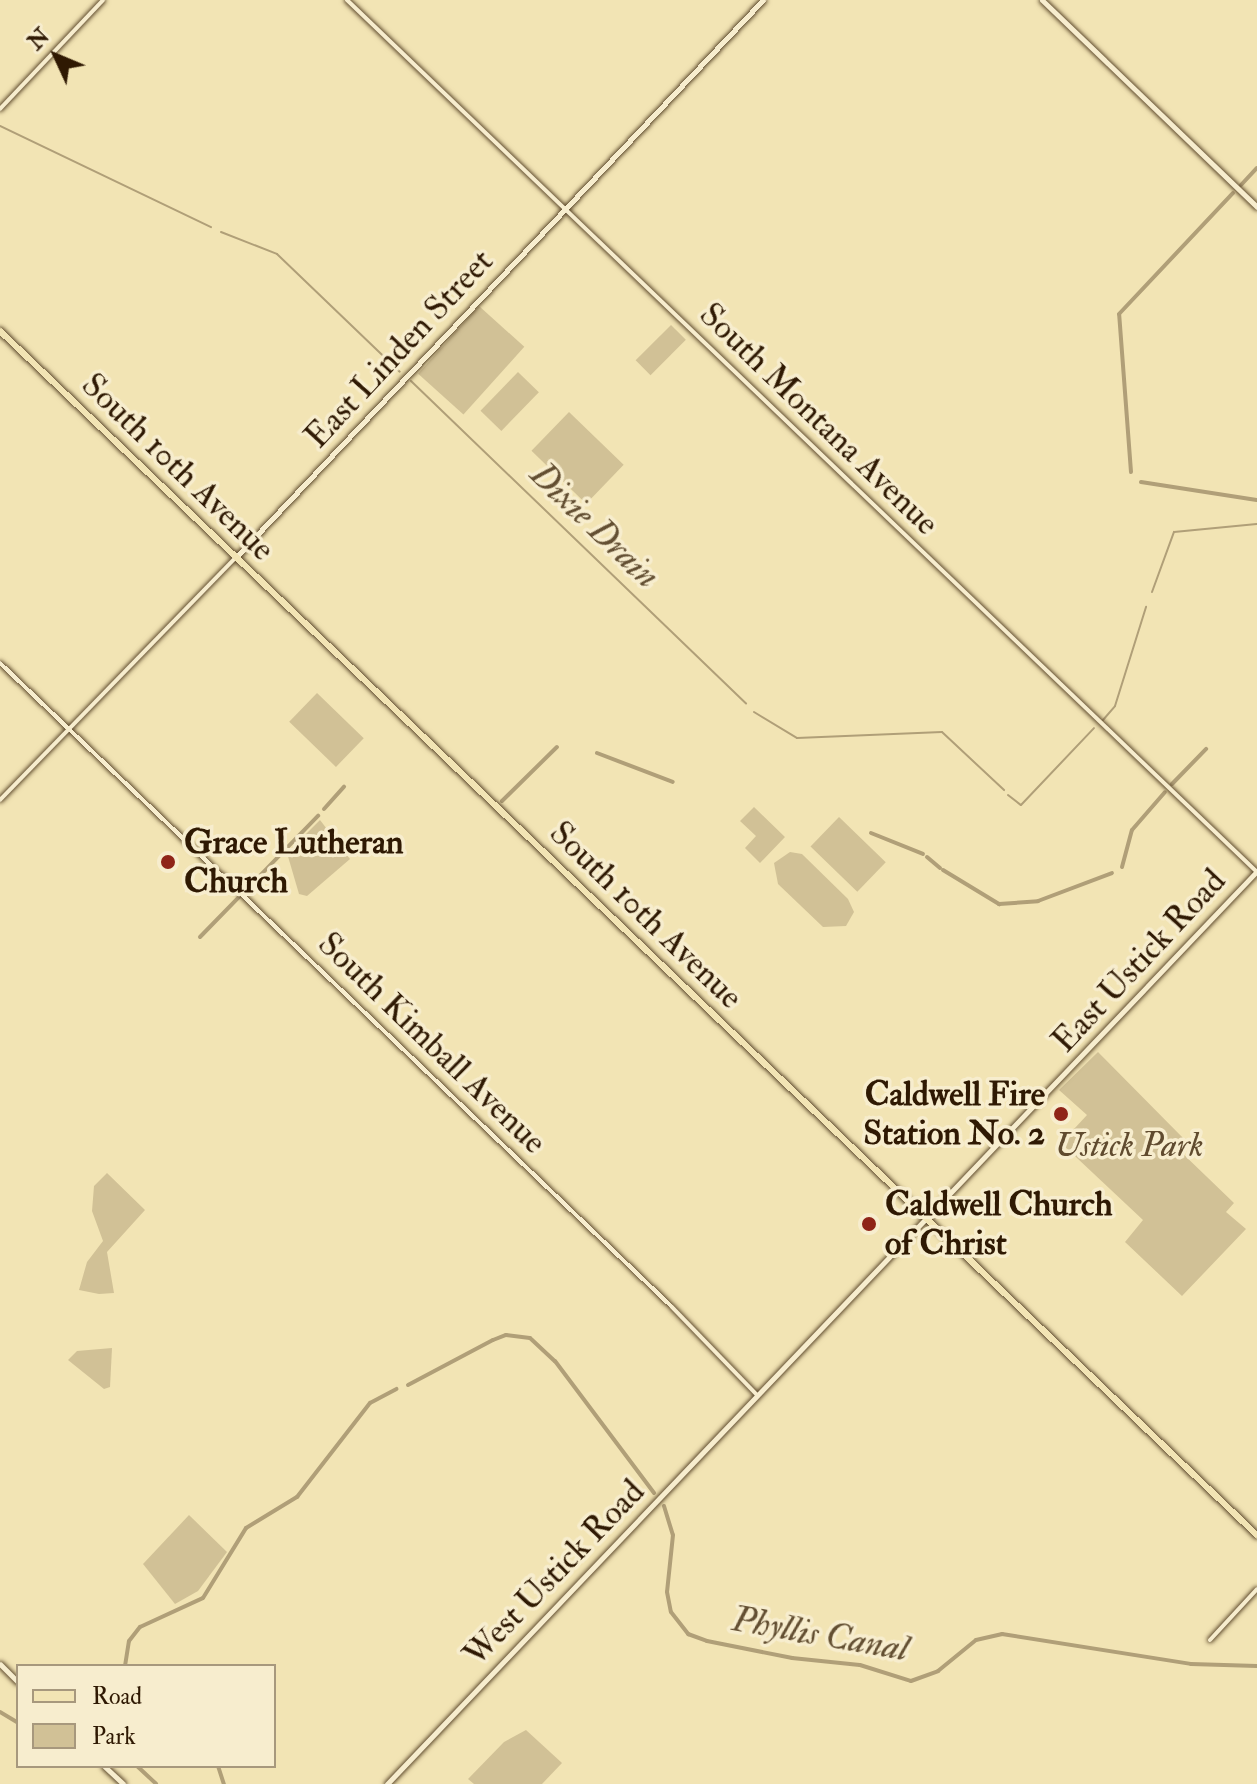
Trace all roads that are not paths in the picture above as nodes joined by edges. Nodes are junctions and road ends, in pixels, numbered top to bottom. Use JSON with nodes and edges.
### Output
{"nodes":[{"id":1,"x":103,"y":0,"type":"edge"},
{"id":2,"x":347,"y":0,"type":"edge"},
{"id":3,"x":763,"y":0,"type":"edge"},
{"id":4,"x":1042,"y":0,"type":"edge"},
{"id":5,"x":0,"y":109,"type":"edge"},
{"id":6,"x":1257,"y":207,"type":"edge"},
{"id":7,"x":565,"y":209,"type":"junction"},
{"id":8,"x":0,"y":331,"type":"edge"},
{"id":9,"x":235,"y":558,"type":"junction"},
{"id":10,"x":0,"y":663,"type":"edge"},
{"id":11,"x":69,"y":729,"type":"junction"},
{"id":12,"x":0,"y":800,"type":"edge"},
{"id":13,"x":1257,"y":871,"type":"edge"},
{"id":14,"x":928,"y":1219,"type":"junction"},
{"id":15,"x":757,"y":1395,"type":"junction"},
{"id":16,"x":1257,"y":1535,"type":"edge"},
{"id":17,"x":1257,"y":1589,"type":"edge"},
{"id":18,"x":1210,"y":1640,"type":"dead end"},
{"id":19,"x":0,"y":1664,"type":"edge"},
{"id":20,"x":16,"y":1680,"type":"edge"},
{"id":21,"x":106,"y":1768,"type":"edge"},
{"id":22,"x":123,"y":1784,"type":"edge"},
{"id":23,"x":387,"y":1784,"type":"edge"}],
"edges":[{"from":1,"to":5,"type":"street"},
{"from":2,"to":7,"type":"street","name":"South Montana Avenue"},
{"from":3,"to":7,"type":"main road","name":"East Linden Street"},
{"from":4,"to":6,"type":"main road"},
{"from":7,"to":9,"type":"main road","name":"East Linden Street"},
{"from":7,"to":13,"type":"street","name":"South Montana Avenue"},
{"from":8,"to":9,"type":"main road","name":"South 10th Avenue"},
{"from":9,"to":11,"type":"street","name":"East Linden Street"},
{"from":9,"to":14,"type":"main road","name":"South 10th Avenue"},
{"from":10,"to":11,"type":"street","name":"South Kimball Avenue"},
{"from":11,"to":12,"type":"street","name":"East Linden Street"},
{"from":11,"to":15,"type":"street","name":"South Kimball Avenue"},
{"from":13,"to":14,"type":"main road","name":"East Ustick Road"},
{"from":14,"to":15,"type":"main road","name":"East Ustick Road"},
{"from":14,"to":16,"type":"main road","name":"South 10th Avenue"},
{"from":15,"to":23,"type":"main road","name":"West Ustick Road"},
{"from":17,"to":18,"type":"street"},
{"from":19,"to":20,"type":"main road"},
{"from":21,"to":22,"type":"main road"}]}
